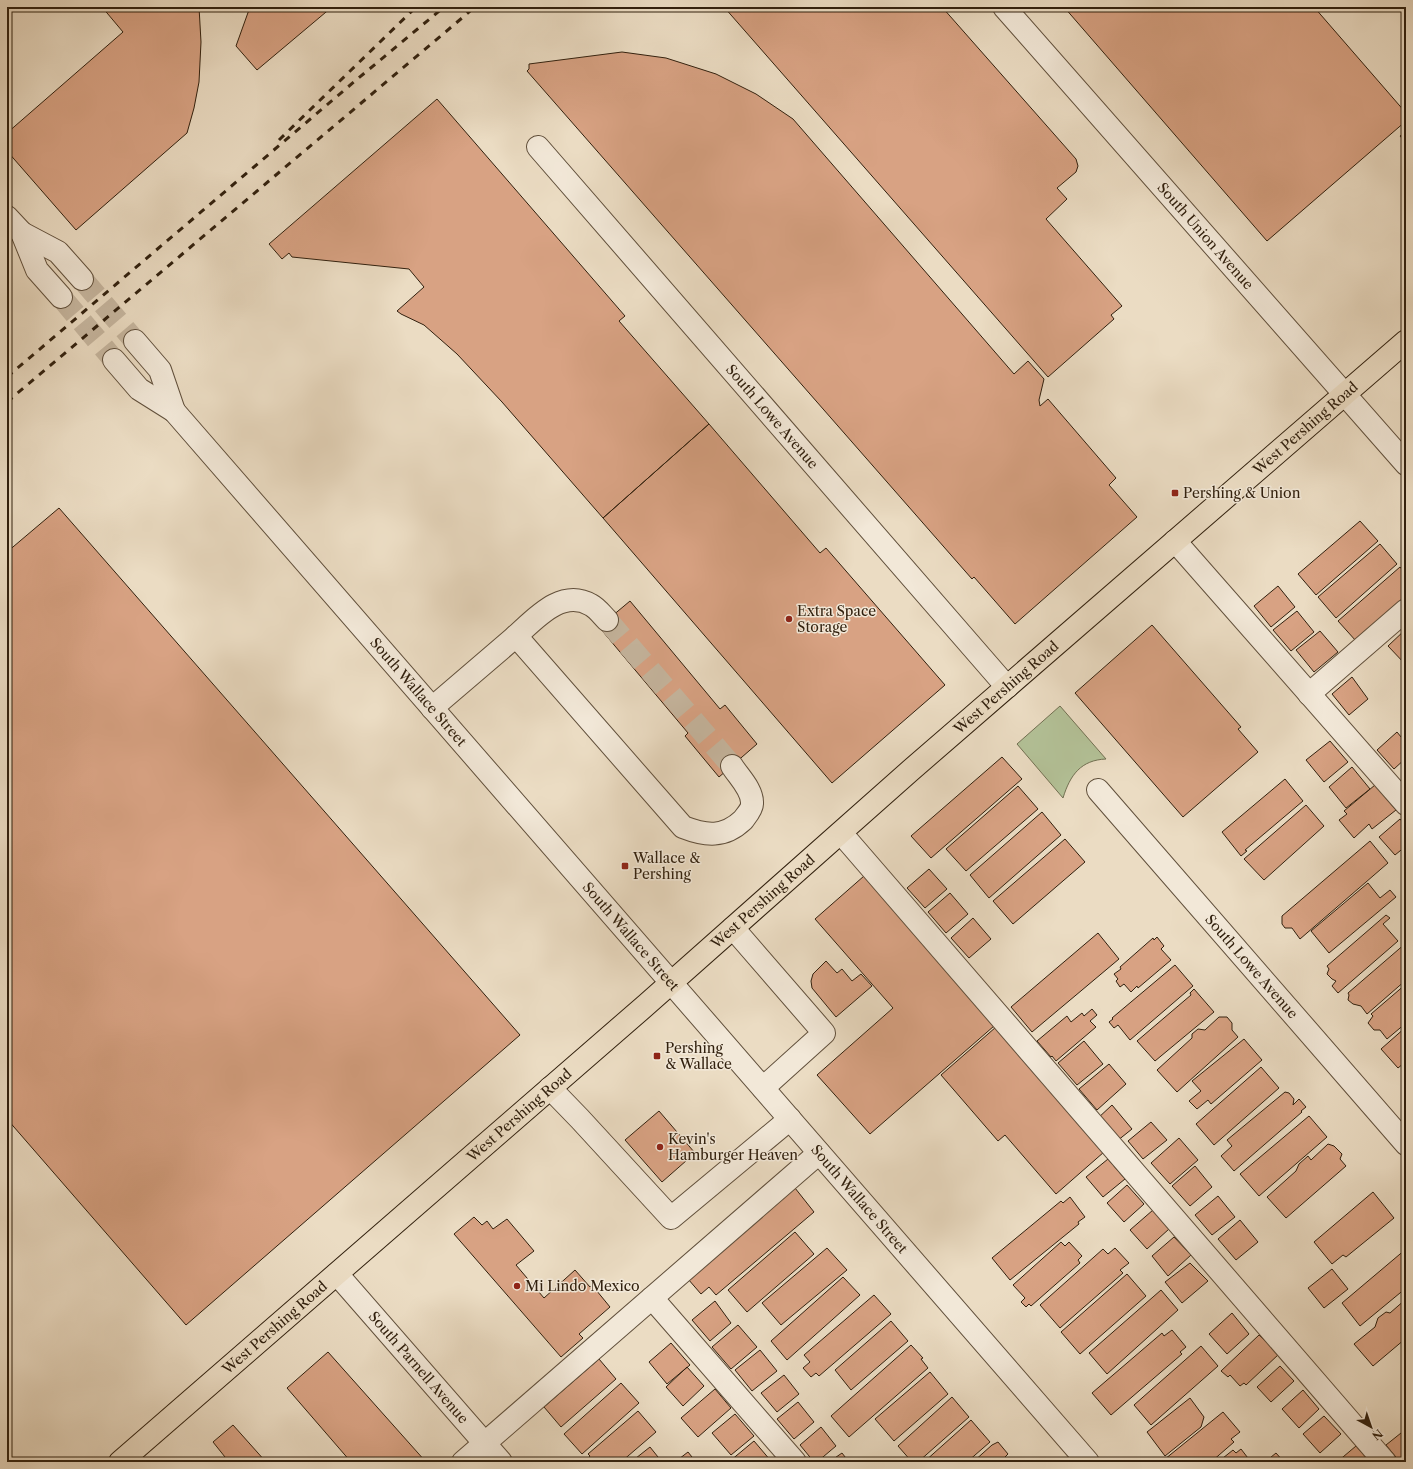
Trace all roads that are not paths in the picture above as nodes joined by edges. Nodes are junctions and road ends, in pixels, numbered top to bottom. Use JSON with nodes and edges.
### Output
{"nodes":[{"id":1,"x":1004,"y":7,"type":"edge"},
{"id":2,"x":538,"y":147,"type":"dead end"},
{"id":3,"x":7,"y":217,"type":"edge"},
{"id":4,"x":22,"y":233,"type":"junction"},
{"id":5,"x":82,"y":279,"type":"tunnel mouth"},
{"id":6,"x":61,"y":297,"type":"tunnel mouth"},
{"id":7,"x":135,"y":341,"type":"tunnel mouth"},
{"id":8,"x":1406,"y":341,"type":"edge"},
{"id":9,"x":114,"y":360,"type":"tunnel mouth"},
{"id":10,"x":1345,"y":394,"type":"junction"},
{"id":11,"x":174,"y":411,"type":"junction"},
{"id":12,"x":1406,"y":464,"type":"edge"},
{"id":13,"x":1175,"y":541,"type":"junction"},
{"id":14,"x":1406,"y":610,"type":"edge"},
{"id":15,"x":607,"y":620,"type":"tunnel mouth"},
{"id":16,"x":516,"y":636,"type":"junction"},
{"id":17,"x":1007,"y":687,"type":"junction"},
{"id":18,"x":1309,"y":694,"type":"junction"},
{"id":19,"x":432,"y":708,"type":"junction"},
{"id":20,"x":732,"y":766,"type":"tunnel mouth"},
{"id":21,"x":1098,"y":790,"type":"dead end"},
{"id":22,"x":1406,"y":804,"type":"edge"},
{"id":23,"x":841,"y":833,"type":"junction"},
{"id":24,"x":733,"y":928,"type":"junction"},
{"id":25,"x":671,"y":983,"type":"junction"},
{"id":26,"x":550,"y":1088,"type":"junction"},
{"id":27,"x":763,"y":1088,"type":"junction"},
{"id":28,"x":790,"y":1119,"type":"junction"},
{"id":29,"x":1406,"y":1144,"type":"edge"},
{"id":30,"x":819,"y":1153,"type":"junction"},
{"id":31,"x":336,"y":1274,"type":"junction"},
{"id":32,"x":652,"y":1298,"type":"junction"},
{"id":33,"x":484,"y":1444,"type":"junction"},
{"id":34,"x":120,"y":1462,"type":"edge"},
{"id":35,"x":464,"y":1462,"type":"edge"},
{"id":36,"x":500,"y":1462,"type":"edge"},
{"id":37,"x":795,"y":1462,"type":"edge"},
{"id":38,"x":1088,"y":1462,"type":"edge"},
{"id":39,"x":1385,"y":1462,"type":"edge"}],
"edges":[{"from":1,"to":10,"type":"street","name":"South Union Avenue"},
{"from":2,"to":17,"type":"street","name":"South Lowe Avenue"},
{"from":3,"to":4,"type":"street"},
{"from":4,"to":5,"type":"street"},
{"from":4,"to":6,"type":"street"},
{"from":7,"to":11,"type":"street","name":"South Wallace Street"},
{"from":8,"to":10,"type":"main road","name":"West Pershing Road"},
{"from":9,"to":11,"type":"street","name":"South Wallace Street"},
{"from":10,"to":12,"type":"street","name":"South Union Avenue"},
{"from":10,"to":13,"type":"main road","name":"West Pershing Road"},
{"from":11,"to":19,"type":"street","name":"South Wallace Street"},
{"from":13,"to":17,"type":"main road","name":"West Pershing Road"},
{"from":13,"to":18,"type":"street"},
{"from":14,"to":18,"type":"street"},
{"from":15,"to":16,"type":"street"},
{"from":16,"to":19,"type":"street"},
{"from":16,"to":20,"type":"street"},
{"from":17,"to":23,"type":"main road","name":"West Pershing Road"},
{"from":18,"to":22,"type":"street"},
{"from":19,"to":25,"type":"street","name":"South Wallace Street"},
{"from":21,"to":29,"type":"street","name":"South Lowe Avenue"},
{"from":23,"to":24,"type":"main road","name":"West Pershing Road"},
{"from":23,"to":39,"type":"street"},
{"from":24,"to":25,"type":"main road","name":"West Pershing Road"},
{"from":24,"to":27,"type":"street"},
{"from":25,"to":26,"type":"main road","name":"West Pershing Road"},
{"from":25,"to":27,"type":"street","name":"South Wallace Street"},
{"from":26,"to":28,"type":"street"},
{"from":26,"to":31,"type":"main road","name":"West Pershing Road"},
{"from":27,"to":28,"type":"street","name":"South Wallace Street"},
{"from":28,"to":30,"type":"street","name":"South Wallace Street"},
{"from":30,"to":32,"type":"street"},
{"from":30,"to":38,"type":"street","name":"South Wallace Street"},
{"from":31,"to":33,"type":"street","name":"South Parnell Avenue"},
{"from":31,"to":34,"type":"main road","name":"West Pershing Road"},
{"from":32,"to":33,"type":"street"},
{"from":32,"to":37,"type":"street"},
{"from":33,"to":35,"type":"street"},
{"from":33,"to":36,"type":"street","name":"South Parnell Avenue"}]}
